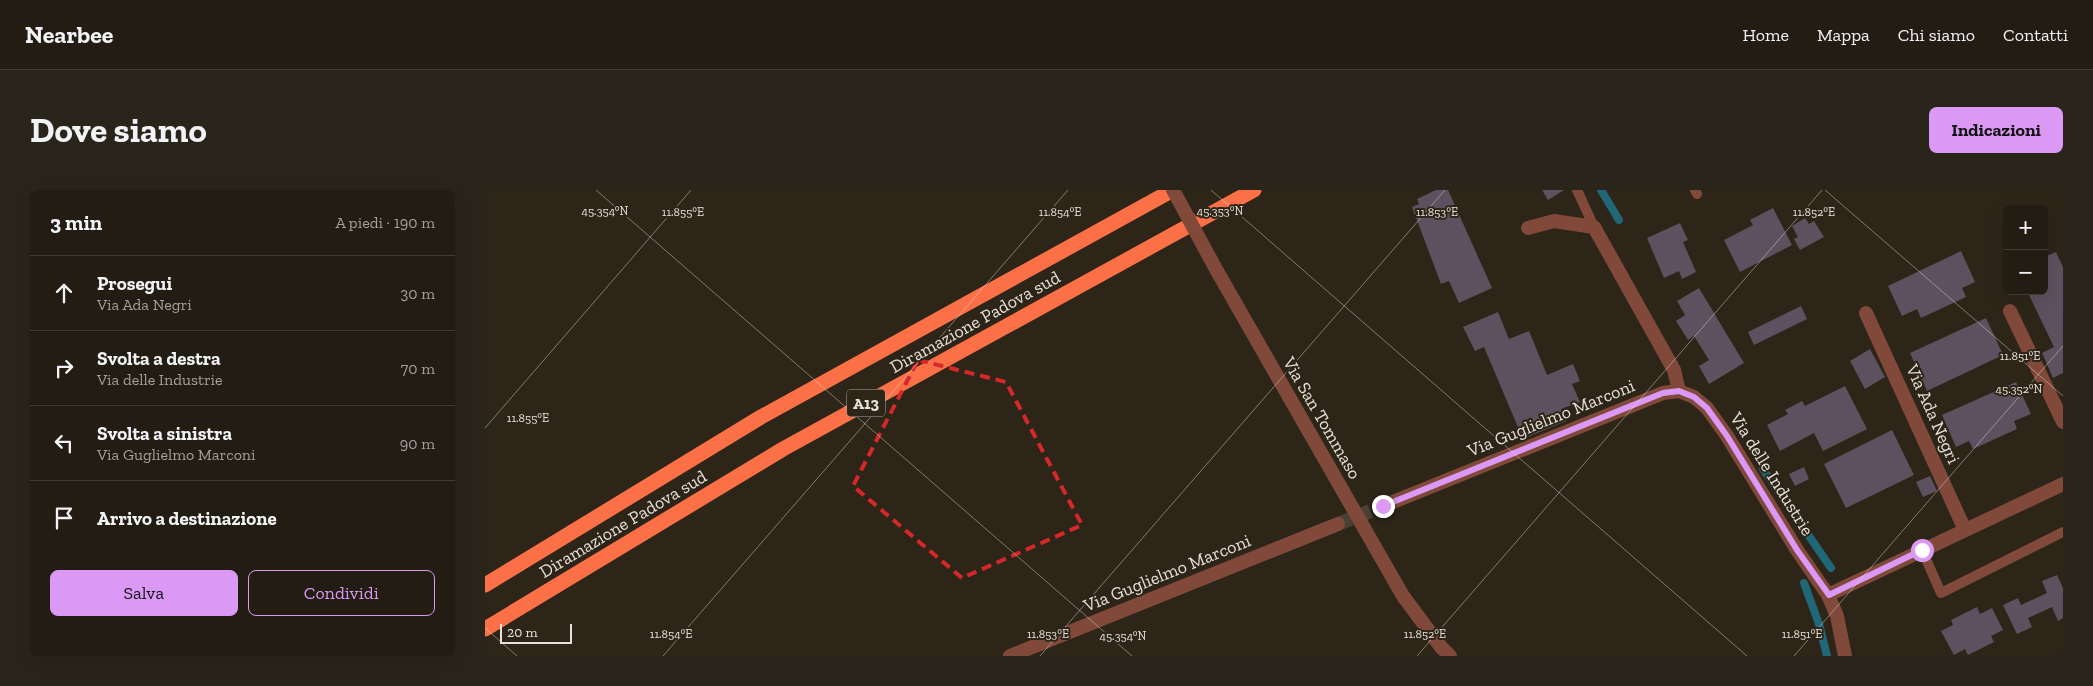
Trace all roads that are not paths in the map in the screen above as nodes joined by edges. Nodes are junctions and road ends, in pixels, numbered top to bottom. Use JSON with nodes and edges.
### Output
{"nodes":[{"id":1,"x":1173,"y":190,"type":"edge"},
{"id":2,"x":1254,"y":190,"type":"edge"},
{"id":3,"x":1577,"y":190,"type":"edge"},
{"id":4,"x":1528,"y":228,"type":"dead end"},
{"id":5,"x":1594,"y":228,"type":"junction"},
{"id":6,"x":2010,"y":311,"type":"dead end"},
{"id":7,"x":1866,"y":313,"type":"dead end"},
{"id":8,"x":1679,"y":391,"type":"junction"},
{"id":9,"x":2063,"y":422,"type":"edge"},
{"id":10,"x":2063,"y":484,"type":"edge"},
{"id":11,"x":1383,"y":506,"type":"tunnel mouth"},
{"id":12,"x":1338,"y":524,"type":"tunnel mouth"},
{"id":13,"x":1965,"y":530,"type":"junction"},
{"id":14,"x":2063,"y":532,"type":"edge"},
{"id":15,"x":1922,"y":550,"type":"junction"},
{"id":16,"x":485,"y":585,"type":"edge"},
{"id":17,"x":1829,"y":595,"type":"junction"},
{"id":18,"x":485,"y":629,"type":"edge"},
{"id":19,"x":1010,"y":656,"type":"edge"},
{"id":20,"x":1450,"y":656,"type":"edge"},
{"id":21,"x":1845,"y":656,"type":"edge"}],
"edges":[{"from":1,"to":16,"type":"highway","name":"Diramazione Padova sud","number":"A13"},
{"from":1,"to":20,"type":"street","name":"Via San Tommaso","bridge":true},
{"from":2,"to":18,"type":"highway","name":"Diramazione Padova sud","number":"A13"},
{"from":3,"to":5,"type":"lane"},
{"from":4,"to":5,"type":"street"},
{"from":5,"to":8,"type":"street"},
{"from":6,"to":9,"type":"street"},
{"from":7,"to":13,"type":"street","name":"Via Ada Negri"},
{"from":8,"to":11,"type":"street","name":"Via Guglielmo Marconi"},
{"from":8,"to":17,"type":"street","name":"Via delle Industrie"},
{"from":10,"to":13,"type":"street"},
{"from":12,"to":19,"type":"street","name":"Via Guglielmo Marconi"},
{"from":13,"to":15,"type":"street"},
{"from":14,"to":15,"type":"lane"},
{"from":15,"to":17,"type":"street"},
{"from":17,"to":21,"type":"street","name":"Via delle Industrie"}]}
